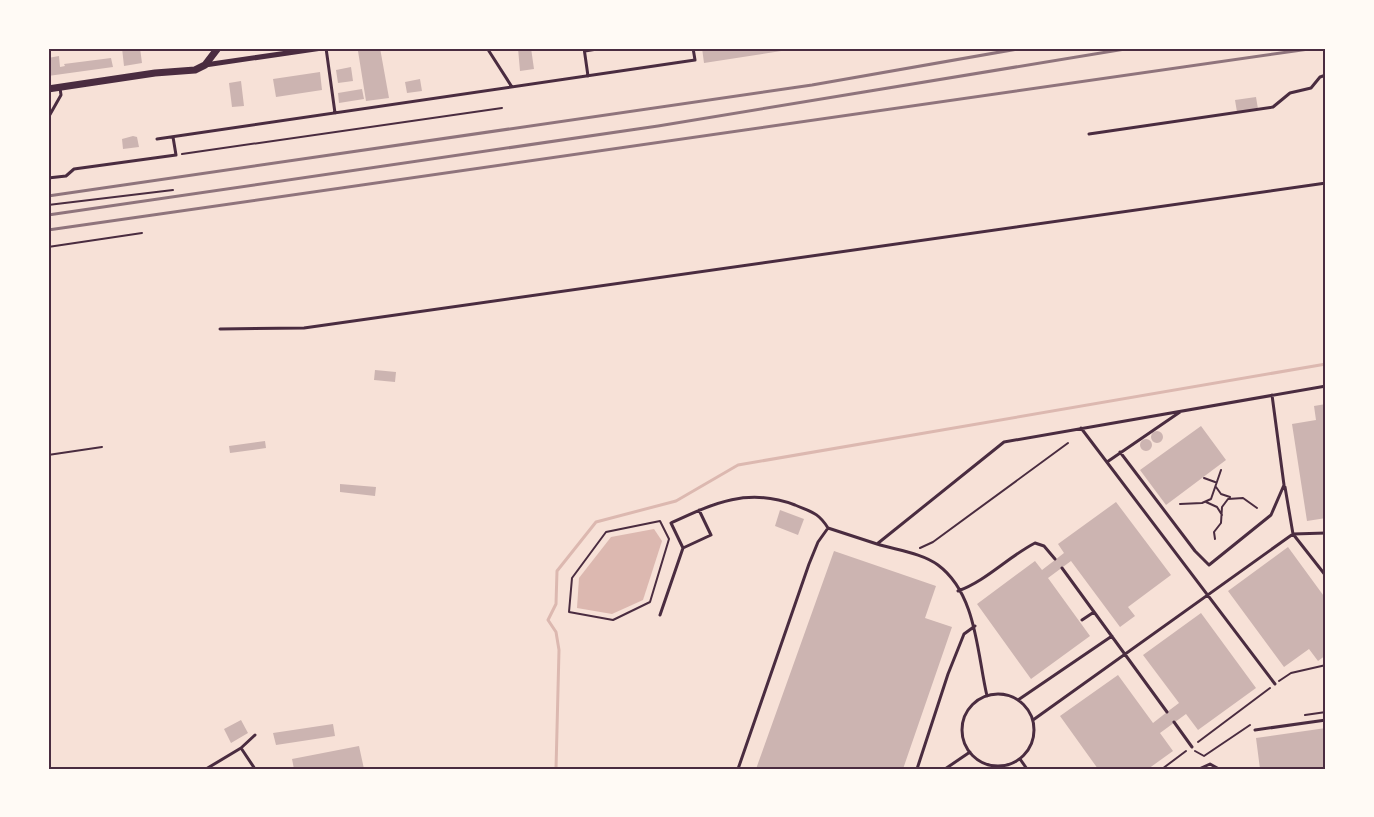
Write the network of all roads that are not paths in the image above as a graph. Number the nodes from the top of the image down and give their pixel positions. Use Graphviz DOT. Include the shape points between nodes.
graph roads {
  1 [pos="218,48"];
  2 [pos="324,48"];
  3 [pos="487,48"];
  4 [pos="603,48"];
  5 [pos="693,48"];
  6 [pos="584,49"];
  7 [pos="205,65"];
  8 [pos="1326,75"];
  9 [pos="588,76"];
  10 [pos="512,87"];
  11 [pos="60,88"];
  12 [pos="48,89"];
  13 [pos="335,113"];
  14 [pos="48,118"];
  15 [pos="1089,134"];
  16 [pos="173,137"];
  17 [pos="157,139"];
  18 [pos="48,178"];
  19 [pos="1326,183"];
  20 [pos="220,329"];
  21 [pos="1326,386"];
  22 [pos="1272,395"];
  23 [pos="1182,411"];
  24 [pos="1081,428"];
  25 [pos="1119,452"];
  26 [pos="1107,462"];
  27 [pos="1284,485"];
  28 [pos="699,510"];
  29 [pos="828,528"];
  30 [pos="1326,533"];
  31 [pos="1293,534"];
  32 [pos="877,544"];
  33 [pos="683,548"];
  34 [pos="1056,559"];
  35 [pos="1062,568"];
  36 [pos="1326,576"];
  37 [pos="958,591"];
  38 [pos="1207,594"];
  39 [pos="1094,612"];
  40 [pos="660,615"];
  41 [pos="1082,620"];
  42 [pos="975,626"];
  43 [pos="1112,636"];
  44 [pos="1125,654"];
  45 [pos="1275,684"];
  46 [pos="987,696"];
  47 [pos="1018,700"];
  48 [pos="1167,712"];
  49 [pos="1033,720"];
  50 [pos="1326,720"];
  51 [pos="1174,722"];
  52 [pos="1255,730"];
  53 [pos="255,735"];
  54 [pos="1192,747"];
  55 [pos="241,748"];
  56 [pos="970,752"];
  57 [pos="1020,759"];
  58 [pos="206,769"];
  59 [pos="255,769"];
  60 [pos="738,769"];
  61 [pos="916,769"];
  62 [pos="945,769"];
  63 [pos="1027,769"];
  64 [pos="1199,769"];
  65 [pos="1219,769"];
  1 -- 7 [label="street"];
  2 -- 7 [label="street"];
  2 -- 13 [label="lane"];
  3 -- 10 [label="lane"];
  4 -- 6 [label="lane"];
  5 -- 9 [label="lane" via="695,60"];
  6 -- 9 [label="lane"];
  7 -- 11 [label="street" via="195,70"];
  8 -- 15 [label="lane" via="1311,88 1290,93 1274,107"];
  9 -- 10 [label="lane"];
  10 -- 13 [label="lane"];
  11 -- 12 [label="street"];
  11 -- 14 [label="lane" via="61,95"];
  13 -- 16 [label="lane"];
  16 -- 17 [label="lane"];
  16 -- 18 [label="lane" via="176,155 74,169 66,176"];
  19 -- 20 [label="lane" via="304,328"];
  21 -- 22 [label="lane"];
  22 -- 23 [label="lane"];
  22 -- 27 [label="lane"];
  23 -- 24 [label="lane"];
  23 -- 25 [label="lane"];
  24 -- 26 [label="lane"];
  24 -- 32 [label="lane" via="996,447"];
  25 -- 26 [label="lane"];
  25 -- 27 [label="lane" via="1209,565 1270,515"];
  26 -- 38 [label="lane"];
  27 -- 31 [label="lane"];
  28 -- 29 [label="lane" via="737,498 774,497 820,516"];
  28 -- 33 [label="lane" via="711,534"];
  28 -- 33 [label="lane" via="671,524"];
  29 -- 32 [label="lane"];
  29 -- 60 [label="lane" via="809,564"];
  30 -- 31 [label="lane"];
  31 -- 36 [label="lane"];
  31 -- 38 [label="lane"];
  32 -- 37 [label="lane" via="937,564"];
  33 -- 40 [label="lane"];
  34 -- 37 [label="lane" via="1044,546 1035,543 972,586"];
  35 -- 39 [label="lane"];
  37 -- 42 [label="lane"];
  38 -- 44 [label="lane"];
  38 -- 45 [label="lane"];
  39 -- 41 [label="lane"];
  39 -- 43 [label="lane"];
  42 -- 46 [label="lane"];
  42 -- 61 [label="lane" via="964,634"];
  43 -- 44 [label="lane"];
  43 -- 47 [label="lane"];
  44 -- 48 [label="lane"];
  44 -- 49 [label="lane"];
  46 -- 47 [label="lane"];
  46 -- 56 [label="lane" via="974,704 964,720 964,740"];
  47 -- 49 [label="lane"];
  49 -- 57 [label="lane" via="1031,746"];
  50 -- 52 [label="lane"];
  51 -- 54 [label="lane"];
  53 -- 55 [label="lane"];
  55 -- 58 [label="lane"];
  55 -- 59 [label="lane"];
  56 -- 57 [label="lane" via="992,766"];
  56 -- 62 [label="lane"];
  57 -- 63 [label="lane"];
  64 -- 65 [label="lane" via="1210,764"];
}
